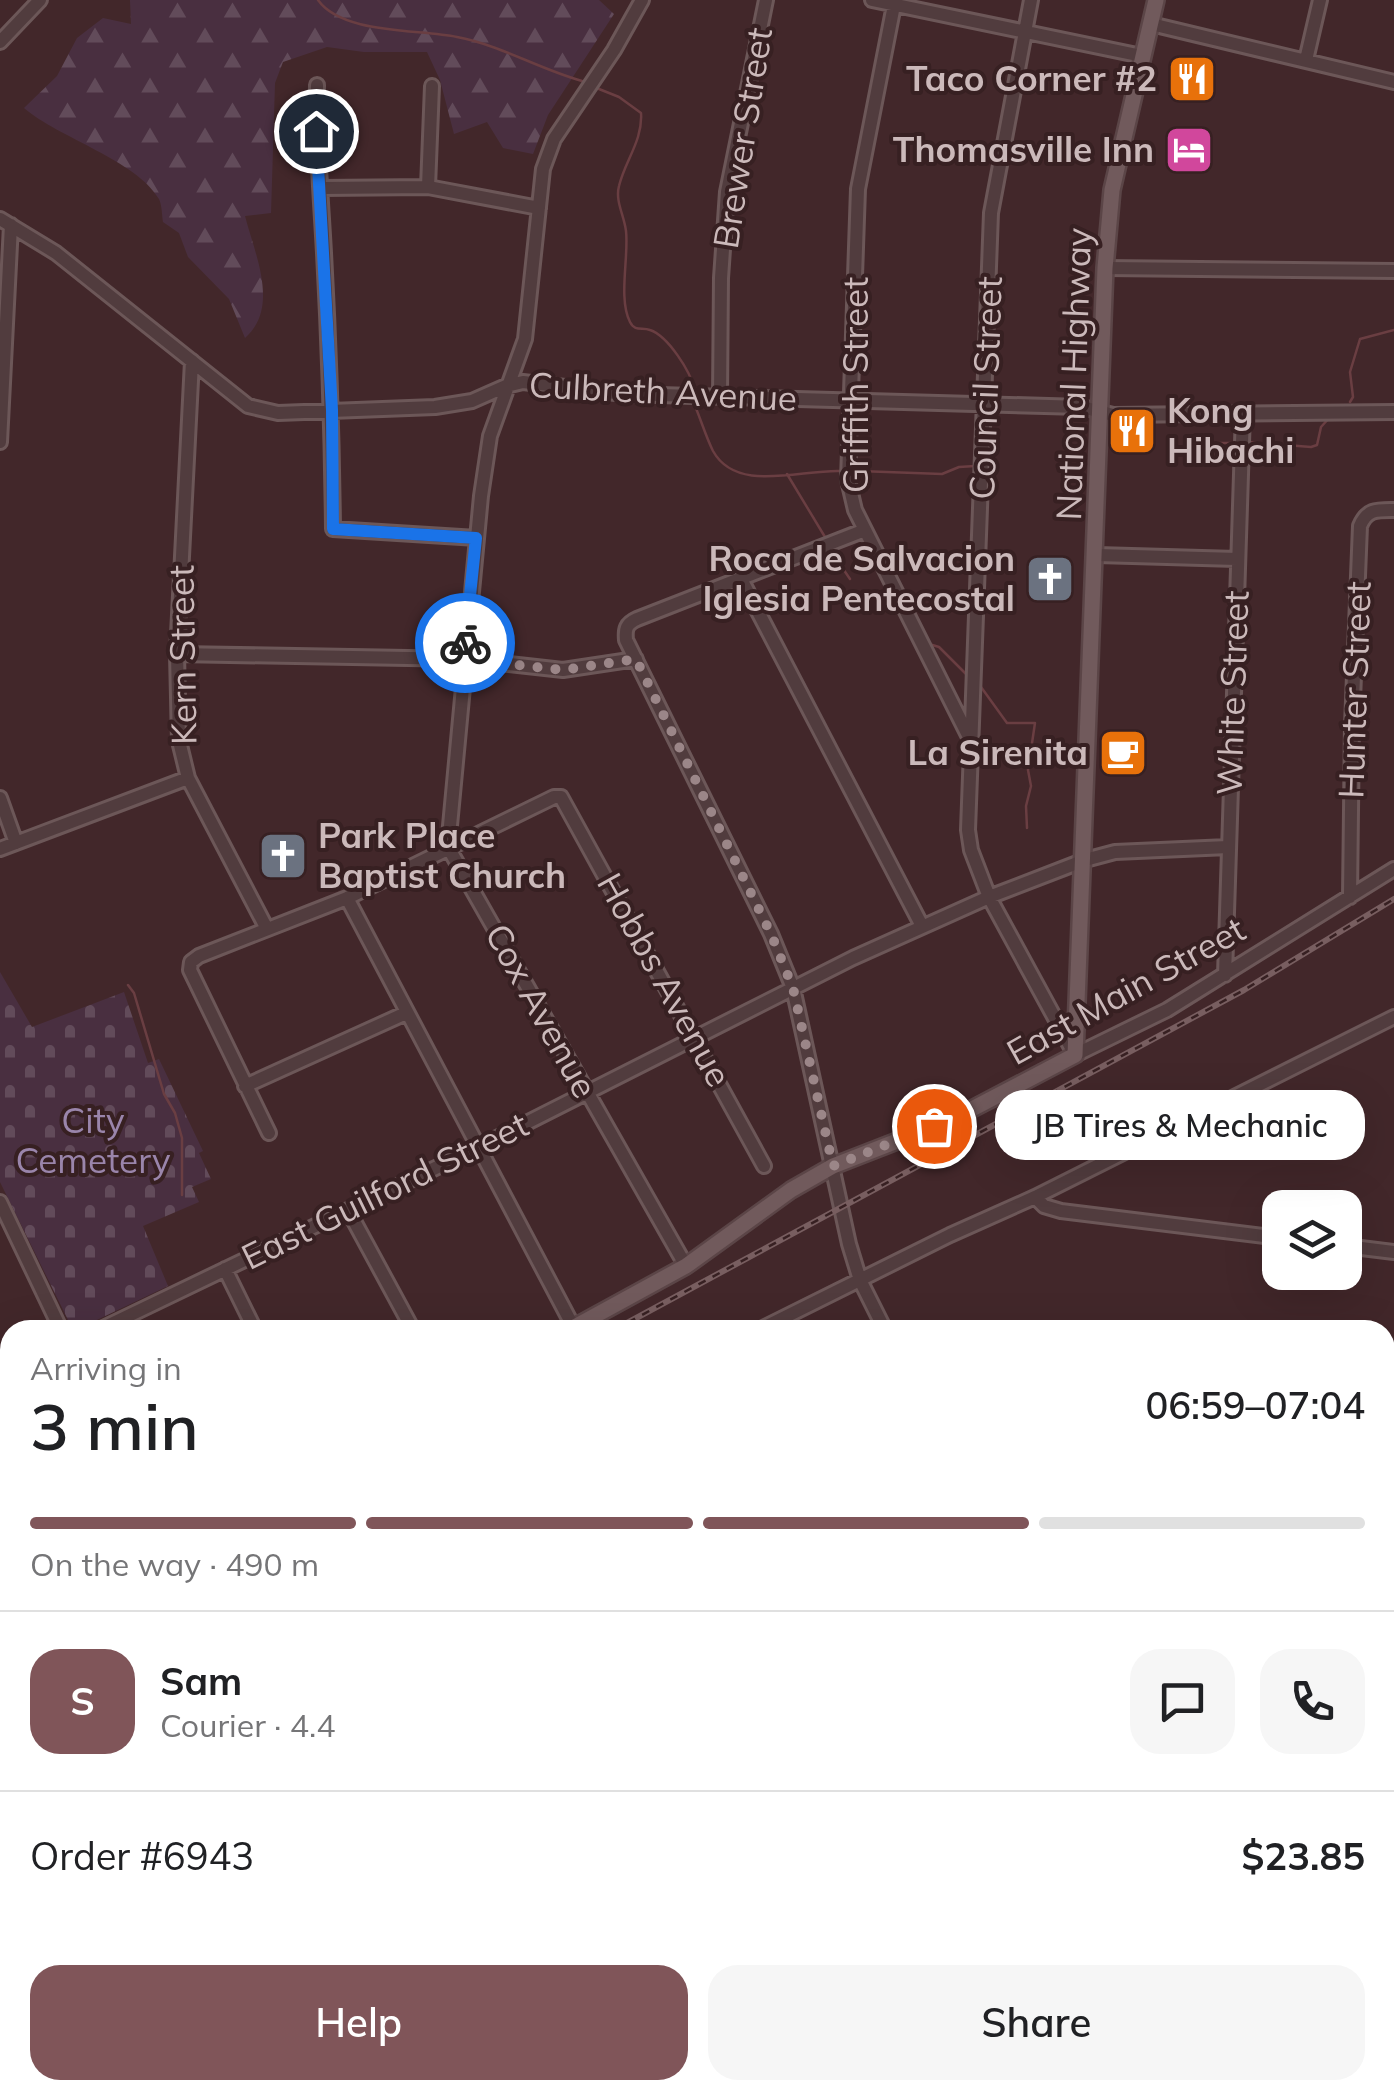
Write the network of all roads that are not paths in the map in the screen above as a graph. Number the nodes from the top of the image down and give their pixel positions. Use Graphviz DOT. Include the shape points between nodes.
graph roads {
  1 [pos="40,0"];
  2 [pos="642,0"];
  3 [pos="766,0"];
  4 [pos="872,0"];
  5 [pos="1031,0"];
  6 [pos="1156,0"];
  7 [pos="1320,0"];
  8 [pos="895,2"];
  9 [pos="1151,24"];
  10 [pos="1024,30"];
  11 [pos="0,42"];
  12 [pos="1142,56"];
  13 [pos="1306,60"];
  14 [pos="1394,82"];
  15 [pos="317,85"];
  16 [pos="432,86"];
  17 [pos="428,187"];
  18 [pos="321,188"];
  19 [pos="539,208"];
  20 [pos="6,222"];
  21 [pos="1105,268"];
  22 [pos="1394,271"];
  23 [pos="192,361"];
  24 [pos="506,386"];
  25 [pos="720,397"];
  26 [pos="853,401"];
  27 [pos="986,405"];
  28 [pos="332,410"];
  29 [pos="1100,412"];
  30 [pos="1243,412"];
  31 [pos="1394,412"];
  32 [pos="0,442"];
  33 [pos="1394,510"];
  34 [pos="865,530"];
  35 [pos="476,538"];
  36 [pos="1096,555"];
  37 [pos="1237,559"];
  38 [pos="741,578"];
  39 [pos="177,654"];
  40 [pos="464,659"];
  41 [pos="636,659"];
  42 [pos="974,746"];
  43 [pos="188,778"];
  44 [pos="0,798"];
  45 [pos="16,842"];
  46 [pos="448,847"];
  47 [pos="1228,847"];
  48 [pos="0,849"];
  49 [pos="1085,860"];
  50 [pos="1394,869"];
  51 [pos="989,897"];
  52 [pos="1350,897"];
  53 [pos="347,898"];
  54 [pos="922,926"];
  55 [pos="267,929"];
  56 [pos="1225,975"];
  57 [pos="793,988"];
  58 [pos="406,1013"];
  59 [pos="1394,1017"];
  60 [pos="695,1035"];
  61 [pos="1075,1055"];
  62 [pos="245,1086"];
  63 [pos="586,1092"];
  64 [pos="269,1134"];
  65 [pos="477,1148"];
  66 [pos="764,1166"];
  67 [pos="833,1166"];
  68 [pos="1035,1198"];
  69 [pos="0,1202"];
  70 [pos="348,1210"];
  71 [pos="1262,1236"];
  72 [pos="1362,1248"];
  73 [pos="1394,1252"];
  74 [pos="686,1266"];
  75 [pos="226,1269"];
  76 [pos="860,1280"];
  77 [pos="56,1320"];
  78 [pos="120,1320"];
  79 [pos="250,1320"];
  80 [pos="408,1320"];
  81 [pos="567,1320"];
  82 [pos="588,1320"];
  83 [pos="779,1320"];
  84 [pos="880,1320"];
  1 -- 11 [label="street"];
  2 -- 19 [label="street" via="554,139"];
  3 -- 25 [label="street, Brewer Street" via="727,192"];
  4 -- 8 [label="street"];
  5 -- 10 [label="street, Council Street"];
  6 -- 9 [label="main road, National Highway"];
  7 -- 13 [label="street"];
  8 -- 10 [label="street"];
  8 -- 26 [label="street, Griffith Street" via="858,190"];
  9 -- 12 [label="main road, National Highway"];
  9 -- 13 [label="street"];
  10 -- 12 [label="street"];
  10 -- 27 [label="street, Council Street" via="991,213"];
  12 -- 21 [label="main road, National Highway" via="1112,190"];
  13 -- 14 [label="street"];
  15 -- 18 [label="street"];
  16 -- 17 [label="street"];
  17 -- 18 [label="street"];
  17 -- 19 [label="street"];
  18 -- 28 [label="street"];
  19 -- 24 [label="street" via="525,339"];
  20 -- 23 [label="street, Culbreth Avenue" via="56,252"];
  20 -- 32 [label="street"];
  21 -- 22 [label="street"];
  21 -- 29 [label="main road, National Highway"];
  23 -- 28 [label="street, Culbreth Avenue" via="260,411"];
  23 -- 39 [label="street, Kern Street"];
  24 -- 25 [label="street, Culbreth Avenue"];
  24 -- 28 [label="street, Culbreth Avenue" via="453,405"];
  24 -- 35 [label="street" via="490,436"];
  25 -- 26 [label="street, Culbreth Avenue"];
  26 -- 27 [label="street, Culbreth Avenue"];
  26 -- 34 [label="street, Griffith Street" via="848,480"];
  27 -- 29 [label="street, Culbreth Avenue"];
  27 -- 42 [label="street, Council Street"];
  28 -- 35 [label="street" via="333,529"];
  29 -- 30 [label="street, Culbreth Avenue"];
  29 -- 36 [label="main road, National Highway"];
  30 -- 31 [label="street, Culbreth Avenue"];
  30 -- 37 [label="street, White Street"];
  33 -- 52 [label="street, Hunter Street" via="1373,510 1360,526"];
  34 -- 38 [label="street"];
  34 -- 42 [label="street, Griffith Street"];
  35 -- 40 [label="street"];
  36 -- 37 [label="street"];
  36 -- 49 [label="main road, National Highway"];
  37 -- 47 [label="street, White Street"];
  38 -- 41 [label="street" via="629,623 625,630"];
  38 -- 54 [label="street"];
  39 -- 40 [label="street"];
  39 -- 43 [label="street, Kern Street"];
  40 -- 41 [label="street" via="563,670"];
  40 -- 46 [label="street"];
  41 -- 57 [label="street"];
  42 -- 51 [label="street, Council Street" via="968,830"];
  43 -- 45 [label="street"];
  43 -- 55 [label="street, Kern Street"];
  44 -- 45 [label="street"];
  45 -- 48 [label="street"];
  46 -- 53 [label="street"];
  46 -- 60 [label="street, Hobbs Avenue" via="560,797"];
  46 -- 63 [label="street, Cox Avenue"];
  47 -- 49 [label="street, East Guilford Street" via="1144,849"];
  47 -- 56 [label="street, White Street"];
  49 -- 51 [label="street, East Guilford Street"];
  49 -- 61 [label="main road, National Highway"];
  50 -- 52 [label="street, East Main Street"];
  51 -- 54 [label="street, East Guilford Street"];
  51 -- 61 [label="street, Council Street"];
  52 -- 56 [label="street, East Main Street"];
  53 -- 55 [label="street"];
  53 -- 58 [label="street"];
  54 -- 57 [label="street, East Guilford Street"];
  55 -- 62 [label="street" via="191,962"];
  56 -- 61 [label="street, East Main Street"];
  57 -- 60 [label="street, East Guilford Street"];
  57 -- 67 [label="street"];
  58 -- 62 [label="street"];
  58 -- 65 [label="street"];
  59 -- 68 [label="street"];
  60 -- 63 [label="street, East Guilford Street"];
  60 -- 66 [label="street, Hobbs Avenue"];
  61 -- 67 [label="main road, East Main Street" via="951,1120"];
  62 -- 64 [label="street"];
  63 -- 65 [label="street, East Guilford Street"];
  63 -- 74 [label="street, Cox Avenue"];
  65 -- 70 [label="street, East Guilford Street"];
  65 -- 81 [label="street"];
  67 -- 74 [label="main road, East Main Street"];
  67 -- 76 [label="street"];
  68 -- 71 [label="street" via="1051,1210"];
  68 -- 76 [label="street"];
  69 -- 77 [label="street"];
  70 -- 75 [label="street, East Guilford Street"];
  70 -- 80 [label="street"];
  72 -- 73 [label="street"];
  74 -- 82 [label="main road, East Main Street"];
  75 -- 78 [label="street, East Guilford Street"];
  75 -- 79 [label="street"];
  76 -- 83 [label="street"];
  76 -- 84 [label="street"];
}
